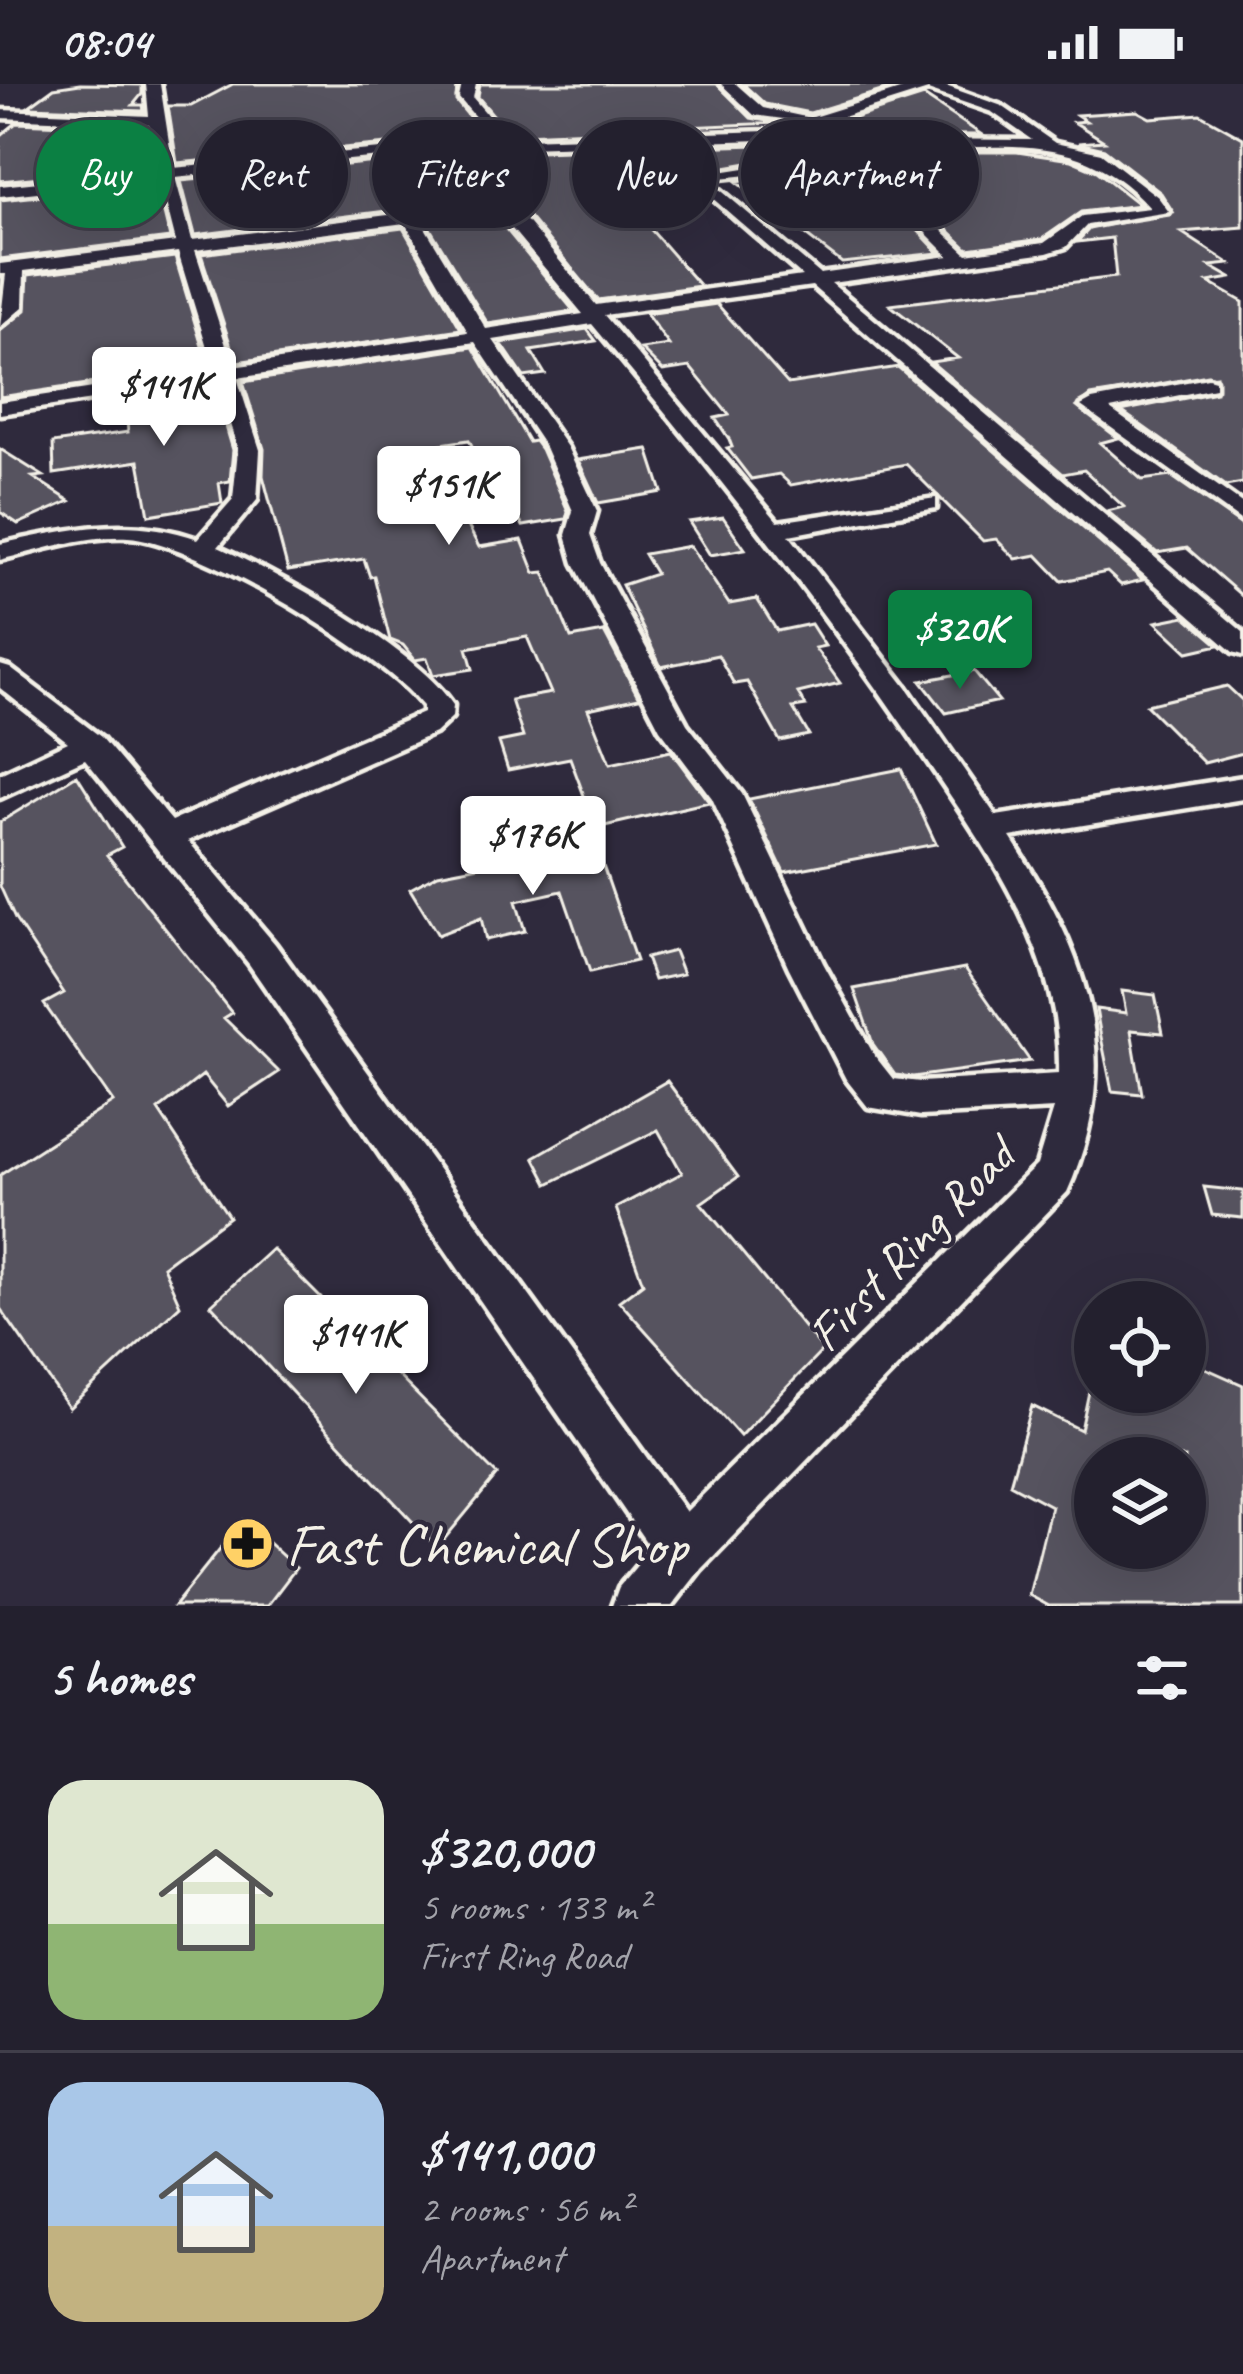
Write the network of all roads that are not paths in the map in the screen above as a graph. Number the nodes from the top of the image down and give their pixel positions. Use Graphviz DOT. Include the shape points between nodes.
graph roads {
  1 [pos="153,84"];
  2 [pos="469,84"];
  3 [pos="728,84"];
  4 [pos="930,85"];
  5 [pos="0,114"];
  6 [pos="816,119"];
  7 [pos="156,120"];
  8 [pos="483,120"];
  9 [pos="1051,146"];
  10 [pos="979,147"];
  11 [pos="372,153"];
  12 [pos="172,173"];
  13 [pos="741,173"];
  14 [pos="725,175"];
  15 [pos="36,187"];
  16 [pos="0,191"];
  17 [pos="172,191"];
  18 [pos="717,194"];
  19 [pos="372,222"];
  20 [pos="417,228"];
  21 [pos="520,228"];
  22 [pos="930,228"];
  23 [pos="184,245"];
  24 [pos="964,262"];
  25 [pos="8,268"];
  26 [pos="821,282"];
  27 [pos="594,314"];
  28 [pos="0,321"];
  29 [pos="482,337"];
  30 [pos="225,377"];
  31 [pos="1208,384"];
  32 [pos="0,408"];
  33 [pos="928,503"];
  34 [pos="1243,515"];
  35 [pos="774,530"];
  36 [pos="203,549"];
  37 [pos="0,552"];
  38 [pos="1243,646"];
  39 [pos="0,674"];
  40 [pos="90,744"];
  41 [pos="0,787"];
  42 [pos="1243,788"];
  43 [pos="988,829"];
  44 [pos="166,837"];
  45 [pos="1078,1090"];
  46 [pos="683,1551"];
  47 [pos="638,1606"];
  1 -- 7 [label="street"];
  2 -- 8 [label="street, First Ring Road" via="465,98"];
  3 -- 6 [label="street" via="759,112"];
  4 -- 6 [label="street"];
  4 -- 9 [label="street" via="997,109"];
  5 -- 7 [label="street"];
  9 -- 10 [label="street"];
  9 -- 24 [label="street" via="1096,156 1161,212 1082,221 1047,248"];
  11 -- 12 [label="street"];
  13 -- 14 [label="street"];
  15 -- 16 [label="street"];
  17 -- 23 [label="street"];
  18 -- 26 [label="street"];
  19 -- 23 [label="street"];
  20 -- 29 [label="street"];
  21 -- 27 [label="street, First Ring Road"];
  22 -- 24 [label="street"];
  23 -- 25 [label="street"];
  23 -- 30 [label="street"];
  24 -- 26 [label="street"];
  25 -- 28 [label="street" via="14,307"];
  26 -- 27 [label="street"];
  26 -- 38 [label="street"];
  27 -- 29 [label="street"];
  27 -- 35 [label="street, First Ring Road"];
  29 -- 30 [label="street"];
  29 -- 45 [label="street" via="556,447 585,511 578,535 586,563 675,729 726,794 806,968 882,1095"];
  30 -- 32 [label="street"];
  30 -- 36 [label="street" via="250,476 245,500"];
  31 -- 34 [label="street" via="1092,406"];
  33 -- 35 [label="street"];
  35 -- 43 [label="street, First Ring Road"];
  36 -- 37 [label="street" via="130,530"];
  36 -- 44 [label="street" via="421,683 438,705 437,717"];
  39 -- 40 [label="street"];
  40 -- 41 [label="street"];
  40 -- 44 [label="street"];
  42 -- 43 [label="street"];
  43 -- 45 [label="street, First Ring Road" via="1073,1007"];
  44 -- 46 [label="street" via="369,1101"];
  45 -- 46 [label="street, First Ring Road" via="1052,1178"];
  46 -- 47 [label="street, First Ring Road"];
}
